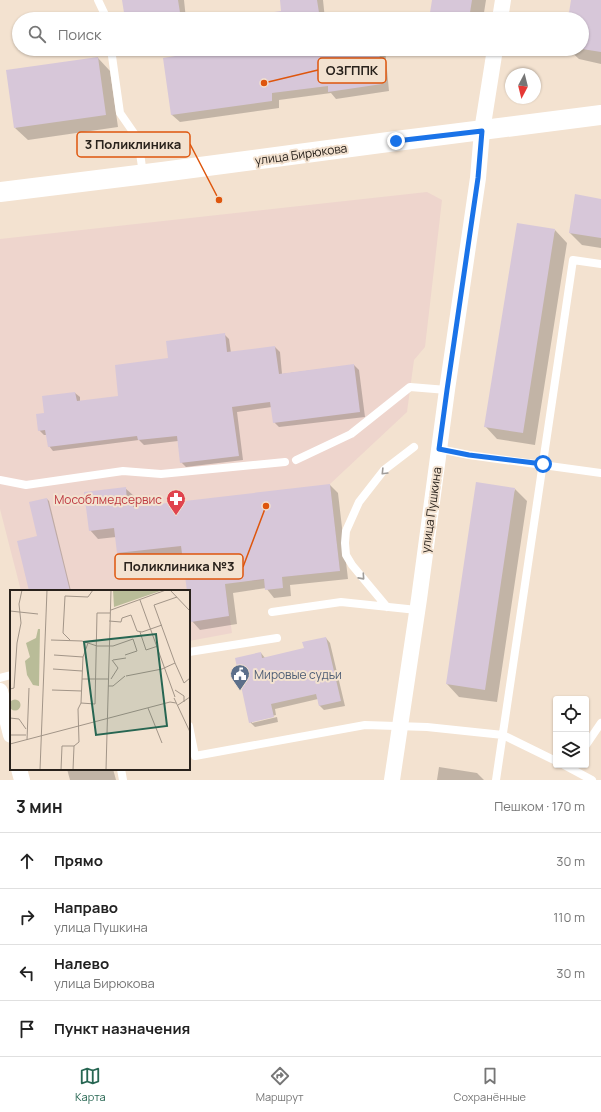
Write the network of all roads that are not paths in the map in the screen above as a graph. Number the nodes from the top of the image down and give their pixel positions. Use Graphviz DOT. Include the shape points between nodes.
graph roads {
  1 [pos="98,0"];
  2 [pos="503,0"];
  3 [pos="103,12"];
  4 [pos="501,12"];
  5 [pos="112,56"];
  6 [pos="494,56"];
  7 [pos="601,115"];
  8 [pos="482,131"];
  9 [pos="143,174"];
  10 [pos="0,192"];
  11 [pos="601,264"];
  12 [pos="447,390"];
  13 [pos="414,447"];
  14 [pos="439,449"];
  15 [pos="296,460"];
  16 [pos="285,462"];
  17 [pos="543,464"];
  18 [pos="601,473"];
  19 [pos="0,480"];
  20 [pos="387,607"];
  21 [pos="417,610"];
  22 [pos="272,612"];
  23 [pos="277,638"];
  24 [pos="190,652"];
  25 [pos="10,675"];
  26 [pos="0,678"];
  27 [pos="0,691"];
  28 [pos="601,723"];
  29 [pos="400,725"];
  30 [pos="190,730"];
  31 [pos="10,731"];
  32 [pos="502,735"];
  33 [pos="589,741"];
  34 [pos="553,760"];
  35 [pos="572,768"];
  36 [pos="19,770"];
  37 [pos="121,770"];
  38 [pos="22,780"];
  39 [pos="123,780"];
  40 [pos="392,780"];
  41 [pos="496,780"];
  42 [pos="592,780"];
  1 -- 3 [label="lane"];
  2 -- 4 [label="street"];
  5 -- 9 [label="lane" via="120,113 138,139"];
  6 -- 8 [label="street, улица Пушкина"];
  7 -- 8 [label="street, улица Бирюкова"];
  8 -- 9 [label="street, улица Бирюкова"];
  8 -- 12 [label="street, улица Пушкина" via="478,178"];
  9 -- 10 [label="street, улица Бирюкова"];
  11 -- 17 [label="lane" via="573,260"];
  12 -- 14 [label="street, улица Пушкина"];
  12 -- 15 [label="lane" via="410,387 351,434"];
  13 -- 20 [label="lane, one-way" via="384,470 359,502 346,531 346,555"];
  14 -- 17 [label="lane"];
  14 -- 21 [label="street, улица Пушкина"];
  16 -- 19 [label="lane" via="161,474 123,471 26,485"];
  17 -- 18 [label="lane"];
  17 -- 32 [label="lane"];
  20 -- 21 [label="lane"];
  20 -- 22 [label="lane" via="341,602"];
  21 -- 29 [label="street, улица Пушкина"];
  23 -- 24 [label="lane"];
  25 -- 26 [label="lane"];
  27 -- 31 [label="street"];
  28 -- 33 [label="lane"];
  29 -- 30 [label="lane" via="365,725 196,756"];
  29 -- 32 [label="lane"];
  29 -- 40 [label="street, улица Пушкина"];
  32 -- 34 [label="lane"];
  32 -- 41 [label="lane"];
  35 -- 42 [label="lane"];
  36 -- 38 [label="street"];
  37 -- 39 [label="lane"];
}
